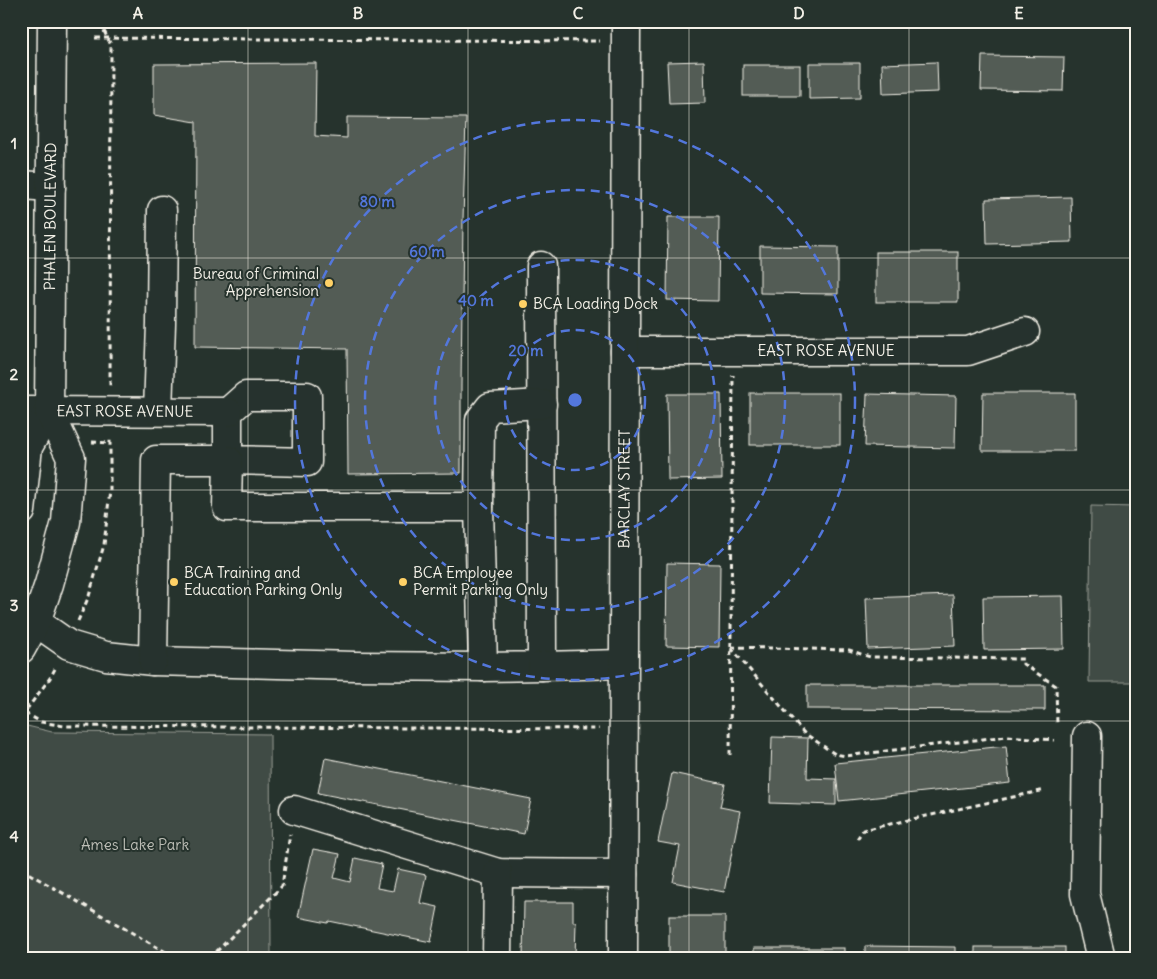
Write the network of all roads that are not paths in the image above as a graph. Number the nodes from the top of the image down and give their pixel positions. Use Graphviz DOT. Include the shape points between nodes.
graph roads {
  1 [pos="52,21"];
  2 [pos="626,21"];
  3 [pos="21,185"];
  4 [pos="51,187"];
  5 [pos="162,210"];
  6 [pos="541,266"];
  7 [pos="1026,332"];
  8 [pos="625,351"];
  9 [pos="542,404"];
  10 [pos="21,411"];
  11 [pos="49,411"];
  12 [pos="158,411"];
  13 [pos="228,412"];
  14 [pos="228,460"];
  15 [pos="479,507"];
  16 [pos="21,511"];
  17 [pos="36,622"];
  18 [pos="21,649"];
  19 [pos="153,660"];
  20 [pos="623,664"];
  21 [pos="542,666"];
  22 [pos="483,667"];
  23 [pos="1087,736"];
  24 [pos="294,810"];
  25 [pos="498,873"];
  26 [pos="623,874"];
  27 [pos="498,958"];
  28 [pos="623,958"];
  29 [pos="1101,958"];
  1 -- 4 [label="street, PHALEN BOULEVARD"];
  2 -- 8 [label="street, BARCLAY STREET"];
  3 -- 4 [label="street"];
  4 -- 11 [label="street, PHALEN BOULEVARD"];
  5 -- 12 [label="street"];
  6 -- 9 [label="street"];
  7 -- 8 [label="street, EAST ROSE AVENUE" via="968,351"];
  8 -- 20 [label="street, BARCLAY STREET"];
  9 -- 15 [label="street" via="490,408 480,420"];
  9 -- 21 [label="street"];
  10 -- 11 [label="street, EAST ROSE AVENUE"];
  11 -- 12 [label="street, EAST ROSE AVENUE"];
  11 -- 16 [label="street, PHALEN BOULEVARD" via="28,447"];
  11 -- 17 [label="street, PHALEN BOULEVARD" via="72,458 66,522"];
  12 -- 13 [label="street, EAST ROSE AVENUE"];
  13 -- 14 [label="street"];
  13 -- 14 [label="street" via="246,396 307,396 307,462"];
  14 -- 15 [label="street" via="227,507"];
  14 -- 19 [label="street" via="156,460"];
  15 -- 22 [label="street"];
  17 -- 18 [label="street, PHALEN BOULEVARD"];
  17 -- 19 [label="street" via="69,645 106,656"];
  19 -- 22 [label="street"];
  20 -- 21 [label="street"];
  20 -- 26 [label="street, BARCLAY STREET"];
  21 -- 22 [label="street"];
  23 -- 29 [label="street" via="1085,894"];
  24 -- 25 [label="street"];
  25 -- 26 [label="street"];
  25 -- 27 [label="street"];
  26 -- 28 [label="street, BARCLAY STREET"];
}
